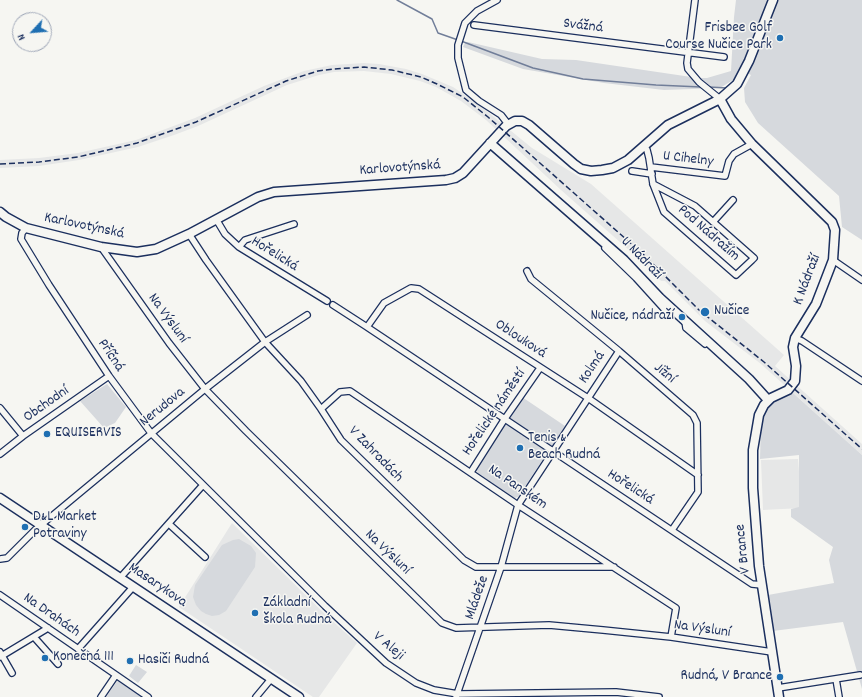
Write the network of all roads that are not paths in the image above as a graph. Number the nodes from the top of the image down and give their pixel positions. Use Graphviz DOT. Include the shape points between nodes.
graph roads {
  1 [pos="497,0"];
  2 [pos="695,0"];
  3 [pos="773,0"];
  4 [pos="474,25"];
  5 [pos="688,53"];
  6 [pos="724,57"];
  7 [pos="720,99"];
  8 [pos="508,124"];
  9 [pos="490,143"];
  10 [pos="752,144"];
  11 [pos="644,146"];
  12 [pos="651,167"];
  13 [pos="632,171"];
  14 [pos="652,174"];
  15 [pos="653,184"];
  16 [pos="733,200"];
  17 [pos="0,212"];
  18 [pos="216,219"];
  19 [pos="713,222"];
  20 [pos="294,224"];
  21 [pos="26,228"];
  22 [pos="189,234"];
  23 [pos="102,247"];
  24 [pos="239,247"];
  25 [pos="833,260"];
  26 [pos="527,271"];
  27 [pos="862,280"];
  28 [pos="327,301"];
  29 [pos="333,305"];
  30 [pos="307,315"];
  31 [pos="367,328"];
  32 [pos="795,338"];
  33 [pos="265,342"];
  34 [pos="619,351"];
  35 [pos="540,368"];
  36 [pos="109,376"];
  37 [pos="862,381"];
  38 [pos="206,389"];
  39 [pos="588,398"];
  40 [pos="768,400"];
  41 [pos="0,408"];
  42 [pos="321,409"];
  43 [pos="504,420"];
  44 [pos="151,433"];
  45 [pos="22,436"];
  46 [pos="553,452"];
  47 [pos="0,454"];
  48 [pos="470,472"];
  49 [pos="698,475"];
  50 [pos="203,485"];
  51 [pos="0,498"];
  52 [pos="518,505"];
  53 [pos="169,524"];
  54 [pos="41,526"];
  55 [pos="672,530"];
  56 [pos="205,557"];
  57 [pos="0,559"];
  58 [pos="501,567"];
  59 [pos="614,567"];
  60 [pos="120,578"];
  61 [pos="762,586"];
  62 [pos="133,587"];
  63 [pos="0,595"];
  64 [pos="48,628"];
  65 [pos="480,628"];
  66 [pos="34,636"];
  67 [pos="671,637"];
  68 [pos="78,649"];
  69 [pos="772,652"];
  70 [pos="1,655"];
  71 [pos="58,664"];
  72 [pos="12,673"];
  73 [pos="116,675"];
  74 [pos="860,675"];
  75 [pos="271,679"];
  76 [pos="836,679"];
  77 [pos="778,688"];
  78 [pos="615,694"];
  79 [pos="457,696"];
  80 [pos="102,697"];
  81 [pos="148,697"];
  82 [pos="256,697"];
  83 [pos="299,697"];
  84 [pos="659,697"];
  85 [pos="779,697"];
  86 [pos="838,697"];
  1 -- 8 [label="street" via="477,11 465,23 458,45 458,58 466,90 501,115"];
  2 -- 5 [label="street"];
  3 -- 7 [label="street" via="737,84"];
  4 -- 5 [label="street, Svážná"];
  5 -- 6 [label="street, Svážná"];
  5 -- 7 [label="street" via="687,63 691,74"];
  7 -- 10 [label="street, K Nádraží" via="731,119"];
  7 -- 11 [label="street" via="668,125"];
  8 -- 9 [label="street, Karlovotýnská"];
  8 -- 11 [label="street" via="515,121 526,123 574,164 591,171 618,165"];
  9 -- 18 [label="street, Karlovotýnská" via="456,178 274,192 258,197"];
  9 -- 40 [label="street, U Nádraží" via="624,260 672,310 749,379"];
  10 -- 12 [label="street, U Cihelny" via="734,154 725,176"];
  10 -- 25 [label="street, K Nádraží" via="832,222 835,230"];
  11 -- 12 [label="street, Pod Nádražím"];
  12 -- 14 [label="street, Pod Nádražím"];
  13 -- 14 [label="street"];
  14 -- 15 [label="street, Pod Nádražím"];
  15 -- 19 [label="street, Pod Nádražím" via="695,206"];
  15 -- 19 [label="street, Pod Nádražím" via="664,212 736,275 754,258"];
  16 -- 19 [label="street, Pod Nádražím"];
  17 -- 21 [label="street, Karlovotýnská"];
  18 -- 22 [label="street, Karlovotýnská"];
  18 -- 24 [label="street, Hořelická" via="225,234"];
  20 -- 24 [label="street" via="245,240"];
  21 -- 23 [label="street, Karlovotýnská"];
  21 -- 36 [label="street, Příčná" via="21,239"];
  22 -- 23 [label="street, Karlovotýnská" via="156,249 137,252"];
  22 -- 33 [label="street, V Zahradách"];
  23 -- 38 [label="street, Na Výsluní" via="169,343"];
  24 -- 28 [label="street, Hořelická"];
  25 -- 27 [label="street"];
  25 -- 32 [label="street, K Nádraží" via="816,304"];
  26 -- 34 [label="street, Jižní" via="530,279"];
  29 -- 31 [label="street"];
  30 -- 33 [label="street, Nerudova"];
  31 -- 35 [label="street, Oblouková" via="384,303 411,288 419,289"];
  31 -- 43 [label="street, Hořelická"];
  32 -- 37 [label="street"];
  32 -- 40 [label="street" via="795,381 788,390"];
  33 -- 38 [label="street, Nerudova"];
  33 -- 42 [label="street, V Zahradách" via="301,381"];
  34 -- 39 [label="street, Kolmá"];
  34 -- 49 [label="street, Jižní" via="693,415 697,423"];
  35 -- 39 [label="street, Oblouková"];
  35 -- 43 [label="street, Hořelické náměstí"];
  36 -- 44 [label="street, Příčná"];
  36 -- 45 [label="street, Obchodní"];
  38 -- 44 [label="street, Nerudova"];
  38 -- 65 [label="street, Na Výsluní" via="442,623 456,628"];
  39 -- 46 [label="street"];
  39 -- 49 [label="street, Oblouková"];
  40 -- 61 [label="street, V Brance" via="759,415 753,450 755,516"];
  41 -- 45 [label="street"];
  42 -- 48 [label="street, Na Panském" via="340,392 350,391"];
  42 -- 58 [label="street, V Zahradách" via="341,440 464,560 476,567"];
  43 -- 46 [label="street, Hořelická"];
  43 -- 48 [label="street, Hořelické náměstí"];
  44 -- 50 [label="street, Příčná"];
  44 -- 54 [label="street, Nerudova"];
  45 -- 47 [label="street, Obchodní"];
  46 -- 52 [label="street"];
  46 -- 55 [label="street, Hořelická"];
  48 -- 52 [label="street, Na Panském"];
  49 -- 55 [label="street, Jižní" via="698,492"];
  50 -- 53 [label="street"];
  50 -- 79 [label="street, V Aleji" via="386,663 416,683"];
  51 -- 54 [label="street, Masarykova"];
  52 -- 58 [label="street, Mládeže"];
  52 -- 59 [label="street, Na Panském"];
  53 -- 56 [label="street"];
  53 -- 60 [label="street"];
  54 -- 57 [label="street, Nerudova" via="7,558"];
  54 -- 60 [label="street, Masarykova"];
  55 -- 61 [label="street, Hořelická" via="752,584"];
  58 -- 59 [label="street, V Zahradách"];
  58 -- 65 [label="street, Mládeže"];
  59 -- 67 [label="street, Na Panském" via="676,608"];
  60 -- 62 [label="street, Masarykova"];
  61 -- 69 [label="street, V Brance"];
  62 -- 68 [label="street"];
  62 -- 75 [label="street, Masarykova"];
  63 -- 64 [label="street, Na Drahách"];
  64 -- 66 [label="street"];
  64 -- 68 [label="street, Na Drahách"];
  65 -- 67 [label="street, Na Výsluní" via="549,625"];
  65 -- 79 [label="street, Mládeže"];
  66 -- 70 [label="street"];
  66 -- 71 [label="street"];
  67 -- 69 [label="street, Na Výsluní"];
  68 -- 73 [label="street, Na Drahách"];
  69 -- 77 [label="street, V Brance"];
  70 -- 72 [label="street"];
  73 -- 80 [label="street"];
  73 -- 81 [label="street, Na Drahách"];
  74 -- 76 [label="street"];
  75 -- 82 [label="street"];
  75 -- 83 [label="street, Masarykova"];
  76 -- 77 [label="street"];
  76 -- 86 [label="street"];
  77 -- 85 [label="street, V Brance"];
  78 -- 79 [label="street, V Aleji"];
  78 -- 84 [label="street, V Aleji"];
}
